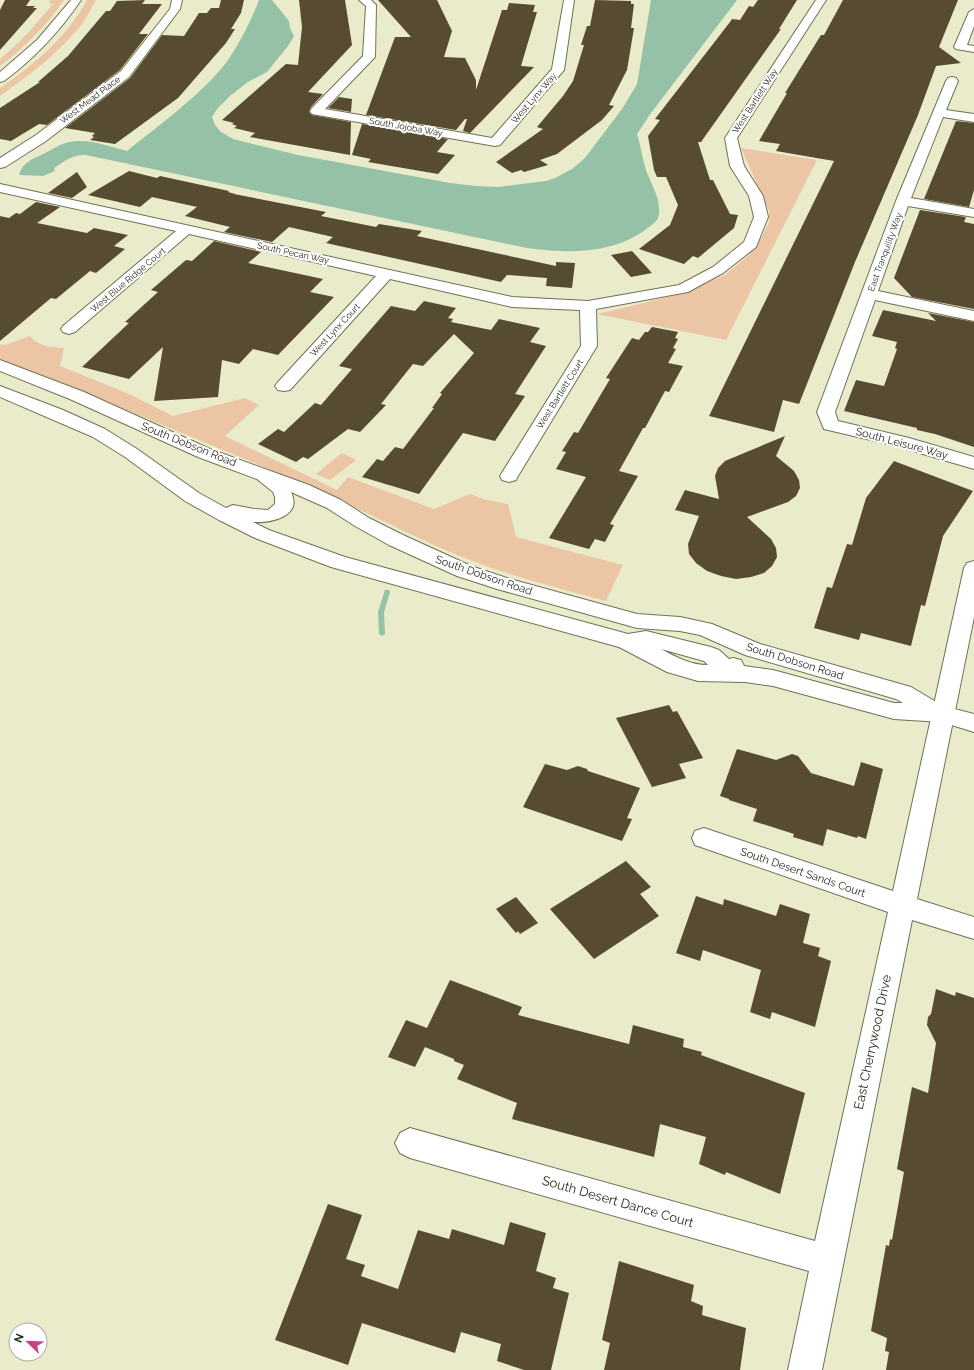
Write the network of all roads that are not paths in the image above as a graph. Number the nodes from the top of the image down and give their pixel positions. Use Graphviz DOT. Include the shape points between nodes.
graph roads {
  1 [pos="76,0"];
  2 [pos="177,0"];
  3 [pos="364,0"];
  4 [pos="569,0"];
  5 [pos="821,0"];
  6 [pos="974,12"];
  7 [pos="974,49"];
  8 [pos="0,78"];
  9 [pos="952,81"];
  10 [pos="940,112"];
  11 [pos="974,118"];
  12 [pos="495,142"];
  13 [pos="0,164"];
  14 [pos="0,188"];
  15 [pos="903,201"];
  16 [pos="974,213"];
  17 [pos="186,230"];
  18 [pos="387,274"];
  19 [pos="869,294"];
  20 [pos="588,306"];
  21 [pos="974,316"];
  22 [pos="69,329"];
  23 [pos="0,365"];
  24 [pos="284,386"];
  25 [pos="0,391"];
  26 [pos="830,425"];
  27 [pos="974,463"];
  28 [pos="262,474"];
  29 [pos="509,476"];
  30 [pos="192,497"];
  31 [pos="973,581"];
  32 [pos="636,621"];
  33 [pos="626,642"];
  34 [pos="742,645"];
  35 [pos="730,674"];
  36 [pos="855,690"];
  37 [pos="942,714"];
  38 [pos="974,723"];
  39 [pos="704,838"];
  40 [pos="901,905"];
  41 [pos="974,928"];
  42 [pos="410,1143"];
  43 [pos="826,1260"];
  44 [pos="805,1370"];
  1 -- 8 [label="street" via="40,44"];
  2 -- 13 [label="street, West Mead Place" via="175,10 125,74 41,138"];
  3 -- 12 [label="street, South Jojoba Way" via="371,5 370,57 316,111"];
  4 -- 12 [label="street, West Lynx Way" via="558,70"];
  5 -- 20 [label="street, West Bartlett Way" via="731,138 738,166 756,196 762,217 751,244 718,270 683,289"];
  6 -- 7 [label="street" via="960,47"];
  9 -- 10 [label="street, East Tranquility Way"];
  10 -- 11 [label="street"];
  10 -- 15 [label="street, East Tranquility Way"];
  14 -- 17 [label="street, South Pecan Way"];
  15 -- 16 [label="street"];
  15 -- 19 [label="street, East Tranquility Way"];
  17 -- 18 [label="street, South Pecan Way"];
  17 -- 22 [label="street, West Blue Ridge Court"];
  18 -- 20 [label="street, South Pecan Way" via="512,302"];
  18 -- 24 [label="street, West Lynx Court"];
  19 -- 21 [label="street"];
  19 -- 26 [label="street, East Tranquility Way" via="826,412"];
  20 -- 29 [label="street, West Bartlett Court" via="589,346"];
  23 -- 28 [label="street, South Dobson Road" via="78,396 191,447"];
  25 -- 30 [label="street, South Dobson Road" via="99,433"];
  26 -- 27 [label="street, South Leisure Way" via="931,449"];
  28 -- 30 [label="street" via="280,489 285,498 284,506 271,516 240,513"];
  28 -- 32 [label="street, South Dobson Road" via="328,501 396,540 464,570"];
  30 -- 33 [label="street, South Dobson Road" via="262,534 331,560"];
  31 -- 37 [label="street, East Cherrywood Drive"];
  32 -- 33 [label="street"];
  32 -- 34 [label="street, South Dobson Road" via="680,624 705,629"];
  33 -- 35 [label="street, South Dobson Road" via="675,666 698,673"];
  34 -- 35 [label="street"];
  34 -- 36 [label="street, South Dobson Road"];
  35 -- 36 [label="street, South Dobson Road"];
  36 -- 37 [label="street, South Dobson Road" via="903,693"];
  37 -- 38 [label="street, South Dobson Road"];
  37 -- 40 [label="street, East Cherrywood Drive"];
  39 -- 40 [label="street, South Desert Sands Court"];
  40 -- 41 [label="street, South Desert Sands Court"];
  40 -- 43 [label="street, East Cherrywood Drive"];
  42 -- 43 [label="street, South Desert Dance Court"];
  43 -- 44 [label="street, East Cherrywood Drive"];
}
